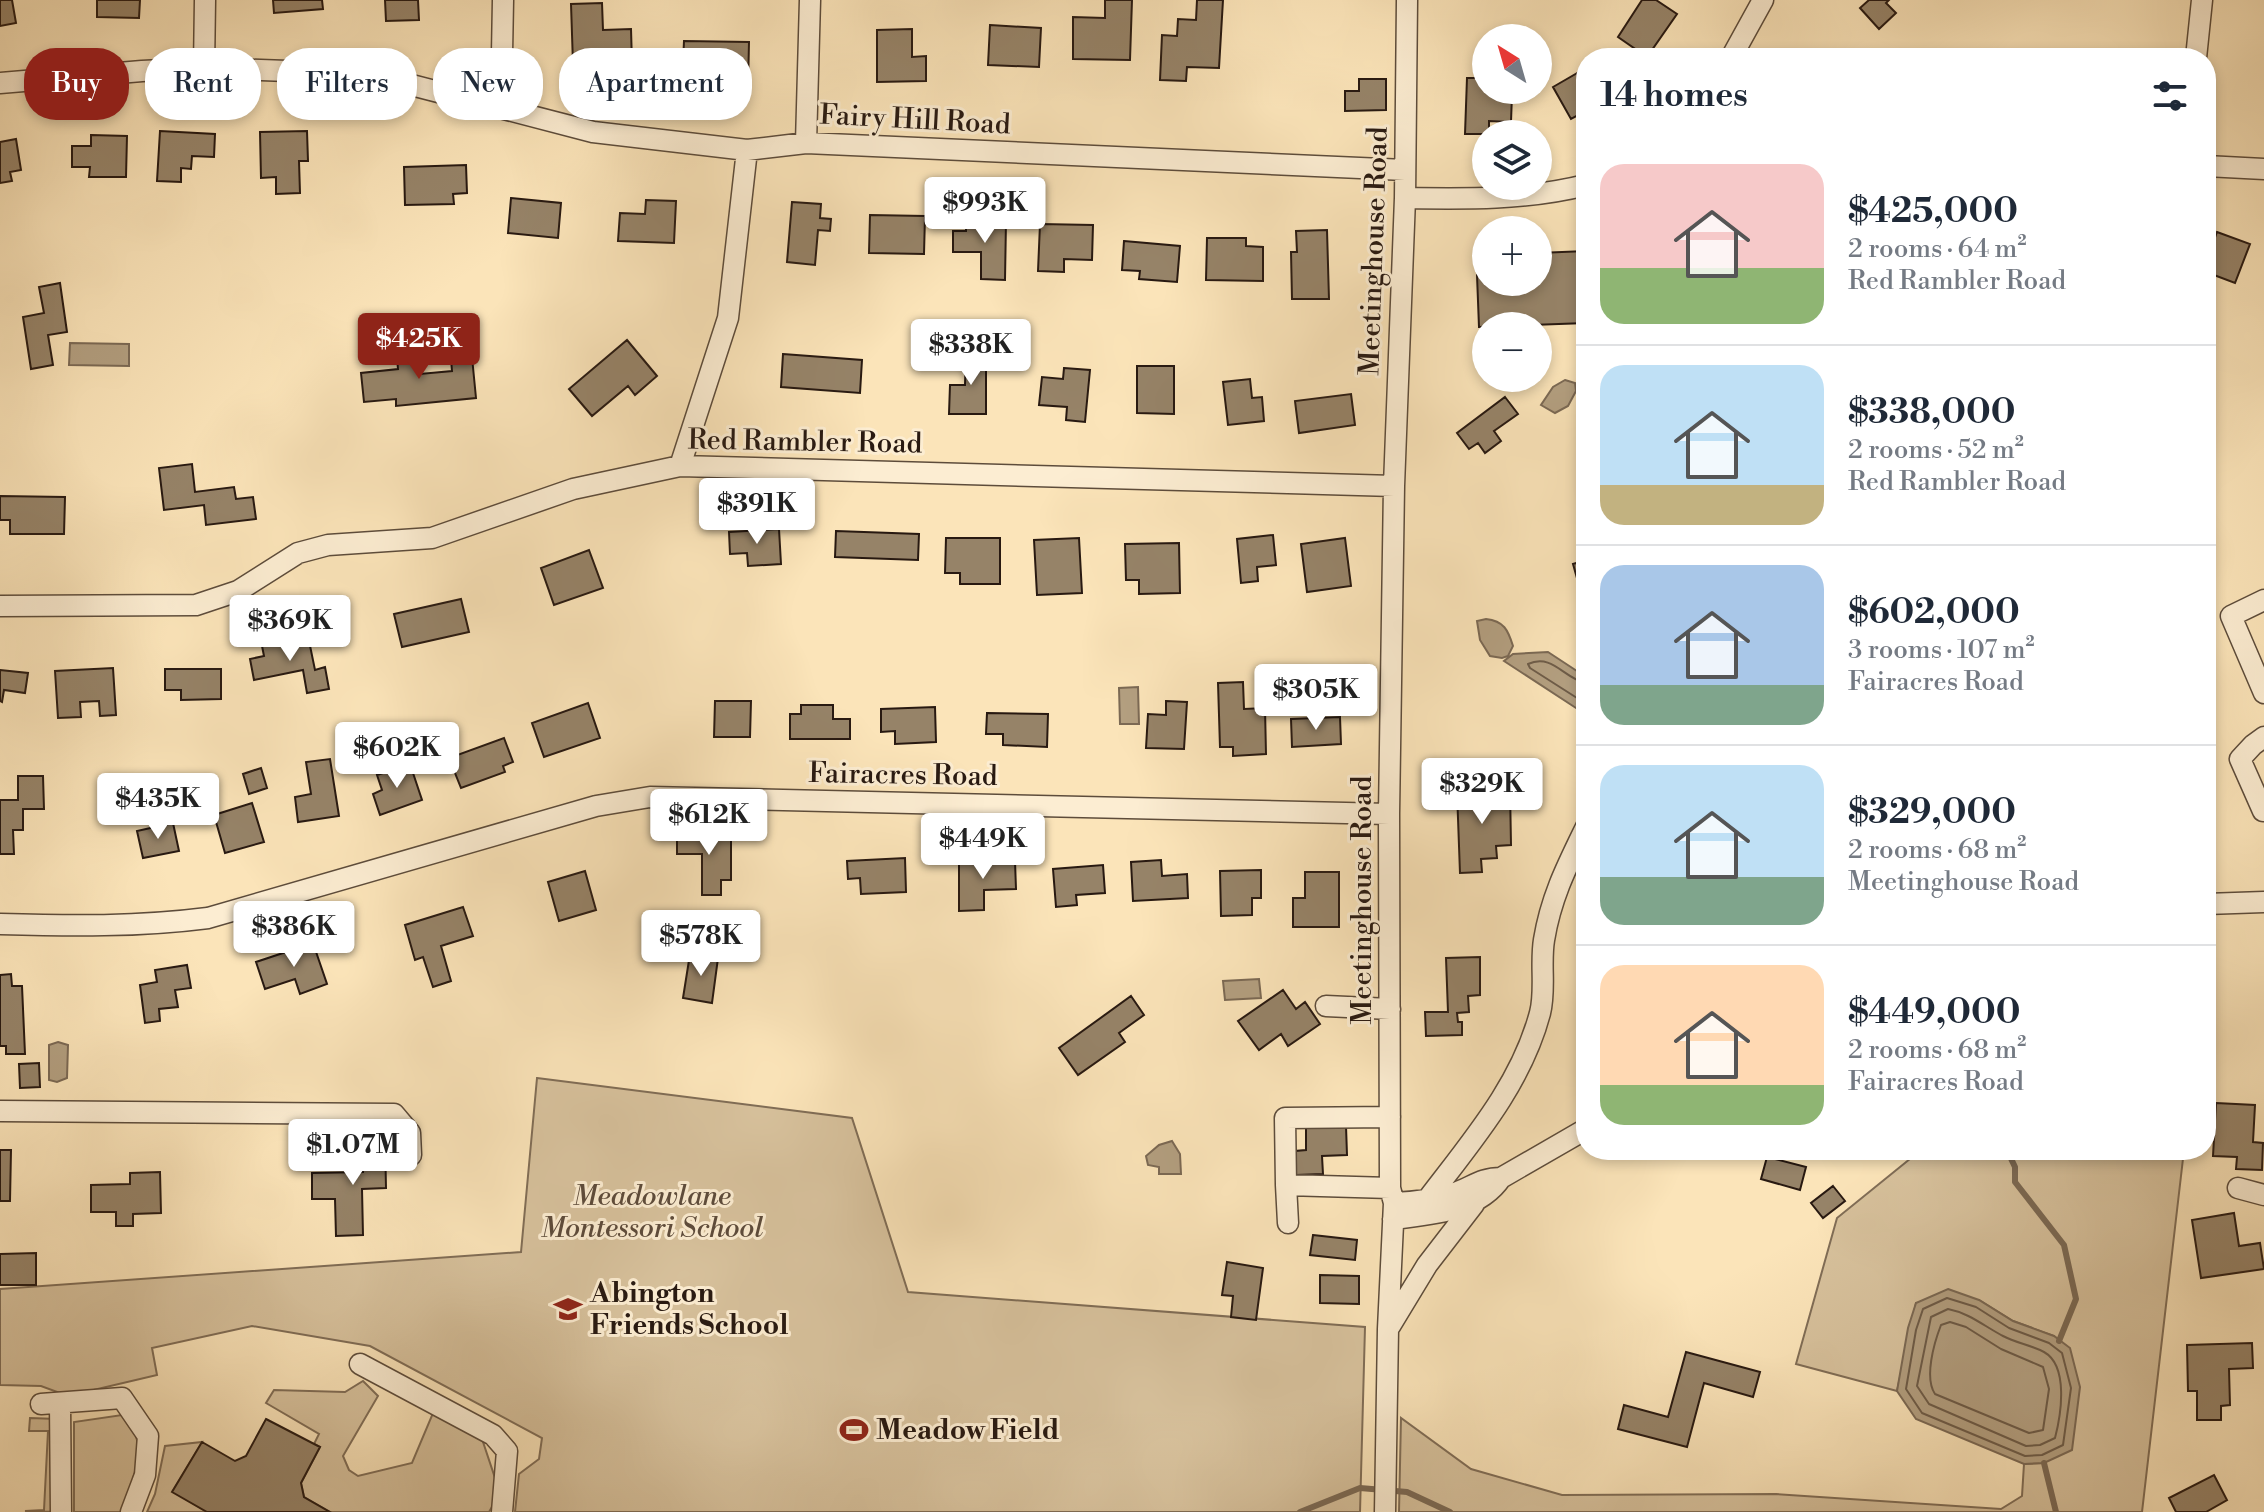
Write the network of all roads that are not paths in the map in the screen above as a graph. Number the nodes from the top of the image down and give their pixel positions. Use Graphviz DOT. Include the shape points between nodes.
graph roads {
  1 [pos="205,0"];
  2 [pos="503,0"];
  3 [pos="810,0"];
  4 [pos="1407,0"];
  5 [pos="1763,0"];
  6 [pos="2202,0"];
  7 [pos="204,48"];
  8 [pos="502,48"];
  9 [pos="1737,48"];
  10 [pos="2197,48"];
  11 [pos="261,70"];
  12 [pos="145,71"];
  13 [pos="0,83"];
  14 [pos="433,90"];
  15 [pos="543,118"];
  16 [pos="806,143"];
  17 [pos="747,150"];
  18 [pos="2216,167"];
  19 [pos="2264,169"];
  20 [pos="1405,170"];
  21 [pos="1576,188"];
  22 [pos="1405,198"];
  23 [pos="680,466"];
  24 [pos="1394,486"];
  25 [pos="2264,600"];
  26 [pos="0,606"];
  27 [pos="2264,693"];
  28 [pos="2264,737"];
  29 [pos="2264,813"];
  30 [pos="1389,814"];
  31 [pos="1576,847"];
  32 [pos="2264,902"];
  33 [pos="2216,904"];
  34 [pos="0,924"];
  35 [pos="1326,1006"];
  36 [pos="1390,1009"];
  37 [pos="0,1111"];
  38 [pos="1390,1117"];
  39 [pos="1576,1135"];
  40 [pos="411,1155"];
  41 [pos="1501,1178"];
  42 [pos="1286,1185"];
  43 [pos="2238,1188"];
  44 [pos="2264,1195"];
  45 [pos="1480,1198"];
  46 [pos="1427,1200"];
  47 [pos="1393,1204"];
  48 [pos="1288,1223"];
  49 [pos="1388,1329"];
  50 [pos="360,1364"];
  51 [pos="61,1512"];
  52 [pos="131,1512"];
  53 [pos="502,1512"];
  54 [pos="1385,1512"];
  1 -- 7 [label="street"];
  2 -- 8 [label="street"];
  3 -- 16 [label="street"];
  4 -- 20 [label="street, Meetinghouse Road"];
  5 -- 9 [label="street"];
  6 -- 10 [label="street"];
  11 -- 14 [label="street, Fairy Hill Road" via="369,74"];
  12 -- 13 [label="street, Fairy Hill Road"];
  15 -- 17 [label="street, Fairy Hill Road" via="593,132"];
  16 -- 17 [label="street, Fairy Hill Road"];
  16 -- 20 [label="street, Fairy Hill Road"];
  17 -- 23 [label="street" via="728,318"];
  18 -- 19 [label="street"];
  20 -- 22 [label="street, Meetinghouse Road"];
  21 -- 22 [label="street" via="1513,198"];
  22 -- 24 [label="street, Meetinghouse Road"];
  23 -- 24 [label="street, Red Rambler Road"];
  23 -- 26 [label="street, Red Rambler Road" via="573,489 432,538 328,545 298,553 238,591 196,605"];
  24 -- 30 [label="street, Meetinghouse Road"];
  25 -- 27 [label="street" via="2231,616"];
  28 -- 29 [label="street" via="2240,759"];
  30 -- 34 [label="street, Fairacres Road" via="650,797 596,806 208,918 110,927"];
  30 -- 36 [label="street, Meetinghouse Road"];
  31 -- 46 [label="street" via="1556,888 1543,943 1541,1010 1524,1059 1506,1093"];
  32 -- 33 [label="street"];
  35 -- 36 [label="street"];
  36 -- 38 [label="street, Meetinghouse Road"];
  37 -- 40 [label="street" via="394,1114 410,1133"];
  38 -- 42 [label="street" via="1285,1118"];
  38 -- 47 [label="street, Meetinghouse Road"];
  39 -- 41 [label="street"];
  41 -- 45 [label="street"];
  41 -- 46 [label="street" via="1484,1178 1458,1193"];
  42 -- 47 [label="street"];
  42 -- 48 [label="street"];
  43 -- 44 [label="street"];
  45 -- 47 [label="street" via="1453,1210"];
  45 -- 49 [label="street" via="1445,1239"];
  46 -- 47 [label="street"];
  47 -- 49 [label="street, Meetinghouse Road"];
  49 -- 54 [label="street, Meetinghouse Road"];
  50 -- 53 [label="street" via="493,1435 507,1451"];
  51 -- 52 [label="street" via="50,1404 122,1398 148,1436 145,1475"];
}
